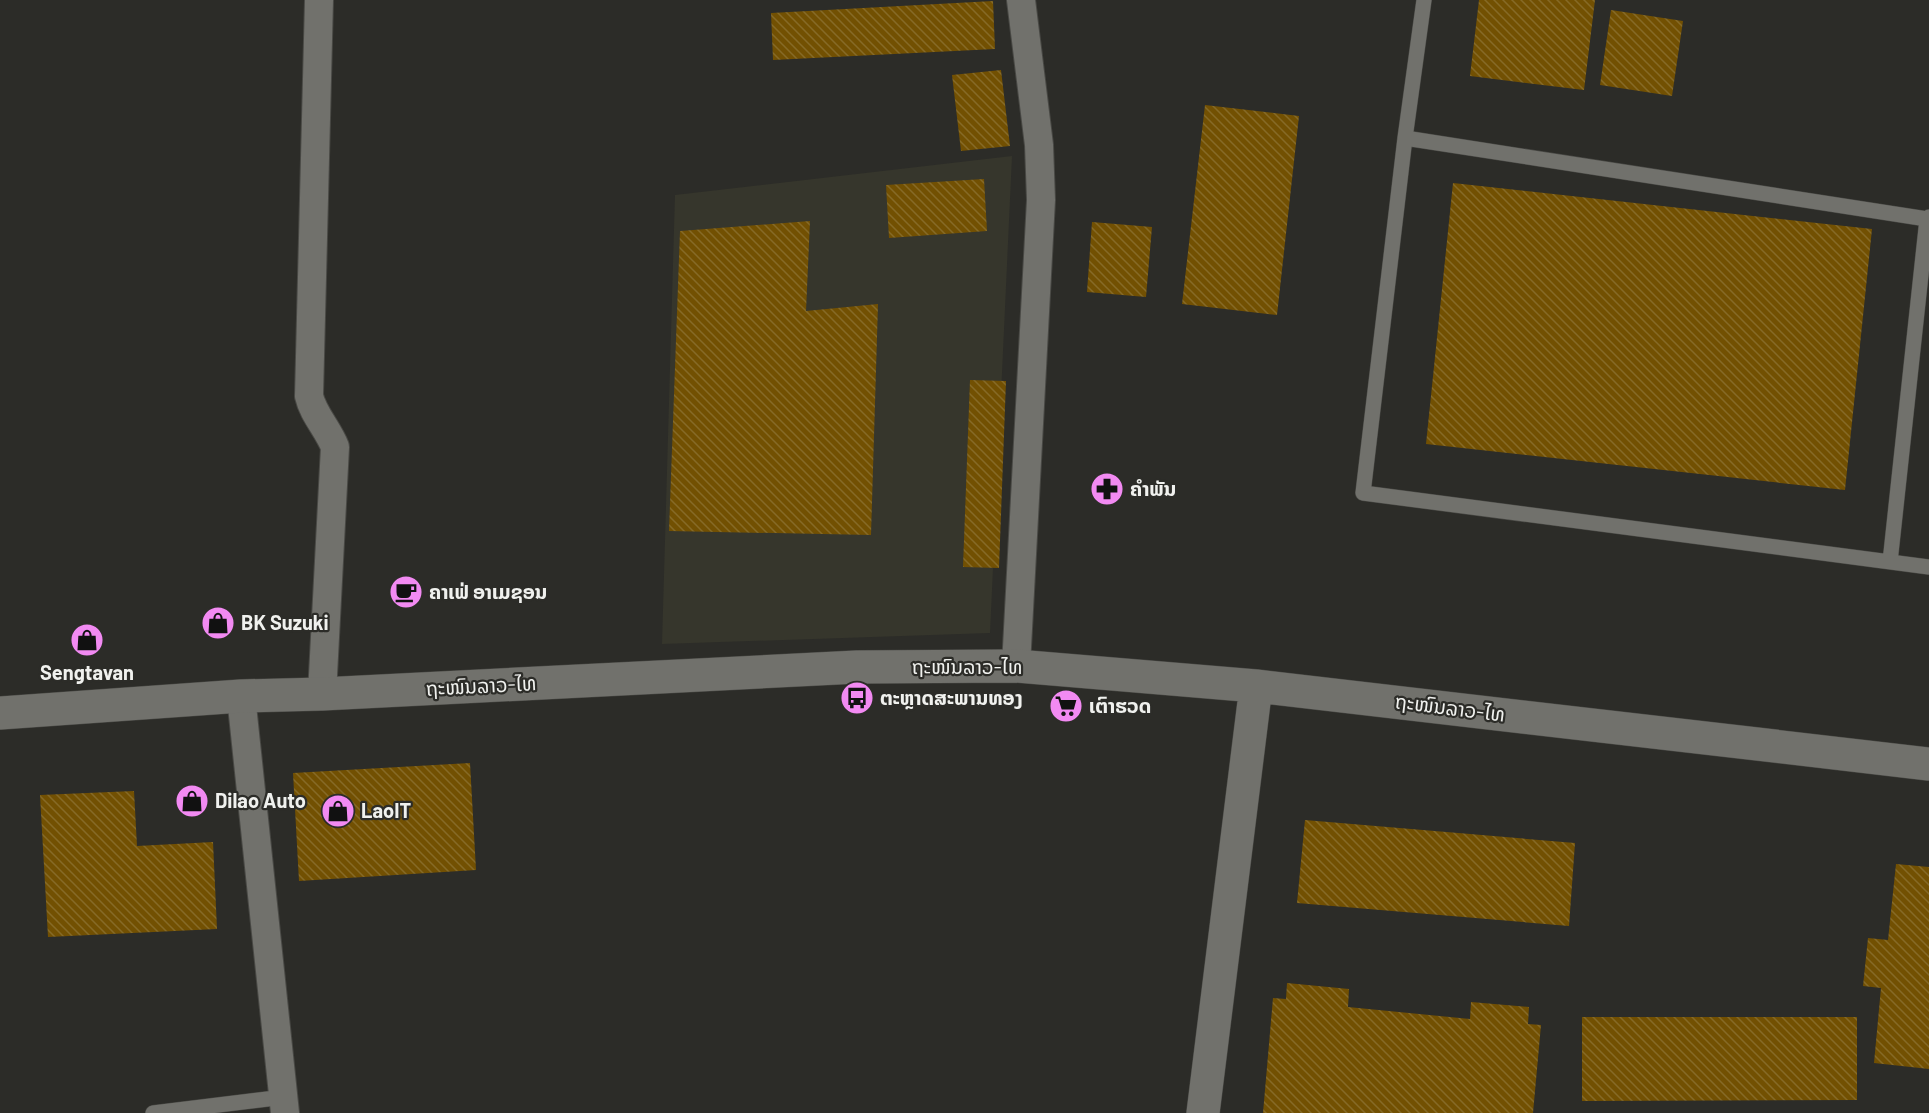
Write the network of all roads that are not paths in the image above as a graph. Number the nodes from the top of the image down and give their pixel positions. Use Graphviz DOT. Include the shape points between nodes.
graph roads {
  1 [pos="319,0"];
  2 [pos="1020,0"];
  3 [pos="1424,0"];
  4 [pos="1405,138"];
  5 [pos="1928,218"];
  6 [pos="1890,562"];
  7 [pos="1929,567"];
  8 [pos="1016,666"];
  9 [pos="1256,686"];
  10 [pos="322,694"];
  11 [pos="241,696"];
  12 [pos="0,713"];
  13 [pos="1929,764"];
  14 [pos="284,1105"];
  15 [pos="153,1113"];
  16 [pos="1203,1113"];
  1 -- 10 [label="street" via="309,396 335,447"];
  2 -- 8 [label="street" via="1039,145 1041,200"];
  3 -- 4 [label="lane"];
  4 -- 5 [label="lane"];
  4 -- 6 [label="lane" via="1363,493"];
  5 -- 6 [label="lane"];
  6 -- 7 [label="lane"];
  8 -- 9 [label="street, ຖະໜົນລາວ-ໄທ"];
  8 -- 10 [label="street, ຖະໜົນລາວ-ໄທ" via="857,667"];
  9 -- 13 [label="street, ຖະໜົນລາວ-ໄທ"];
  9 -- 16 [label="street"];
  10 -- 11 [label="street, ຖະໜົນລາວ-ໄທ"];
  11 -- 12 [label="street, ຖະໜົນລາວ-ໄທ"];
  11 -- 14 [label="street"];
  14 -- 15 [label="lane"];
}
